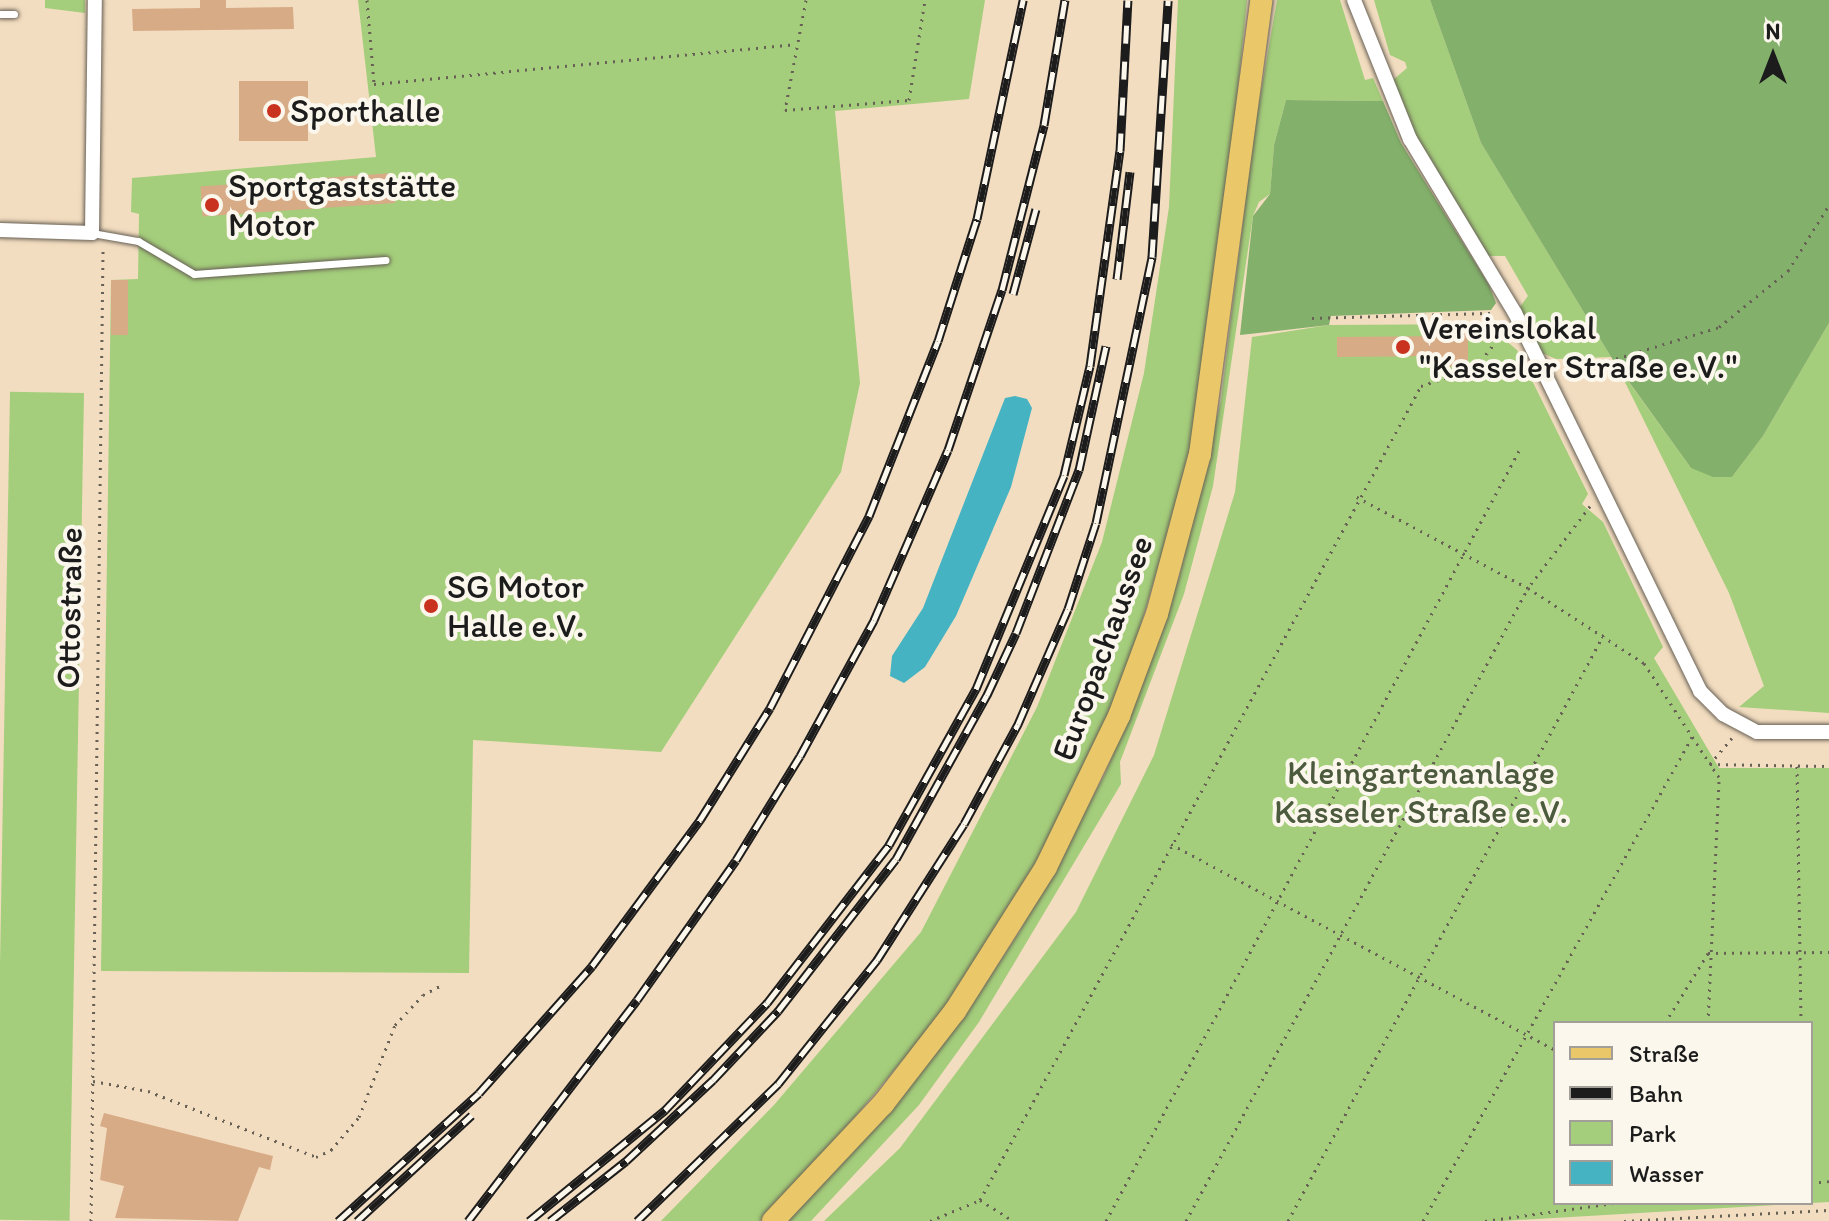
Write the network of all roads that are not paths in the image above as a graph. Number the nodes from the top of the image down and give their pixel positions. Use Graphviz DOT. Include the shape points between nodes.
graph roads {
  1 [pos="95,0"];
  2 [pos="1261,0"];
  3 [pos="1354,0"];
  4 [pos="0,14"];
  5 [pos="14,14"];
  6 [pos="0,230"];
  7 [pos="92,233"];
  8 [pos="385,260"];
  9 [pos="1829,732"];
  10 [pos="773,1221"];
  1 -- 7 [label="street"];
  2 -- 10 [label="main road, Europachaussee" via="1210,403 1173,560 1125,701 1053,855 985,967 883,1104"];
  3 -- 9 [label="street" via="1410,139 1515,313 1700,691 1742,727 1772,734"];
  4 -- 5 [label="lane"];
  6 -- 7 [label="street"];
  7 -- 8 [label="lane" via="138,241 194,274"];
}
